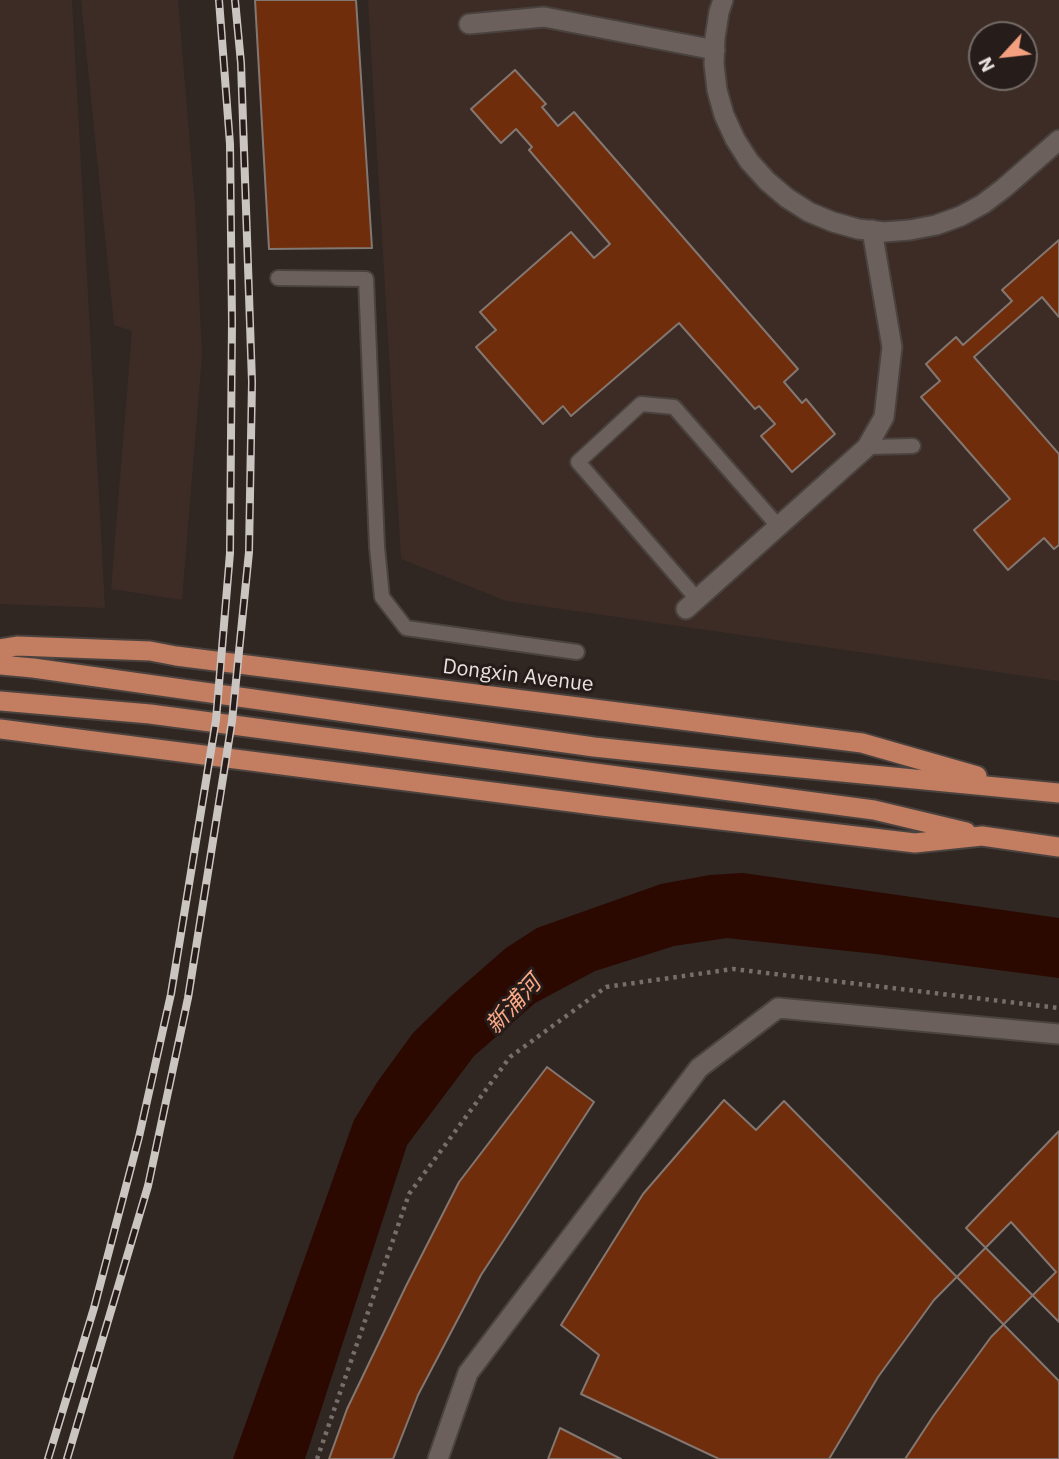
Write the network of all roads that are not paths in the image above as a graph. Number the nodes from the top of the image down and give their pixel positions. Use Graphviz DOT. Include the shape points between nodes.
graph roads {
  1 [pos="723,0"];
  2 [pos="469,24"];
  3 [pos="715,50"];
  4 [pos="1059,140"];
  5 [pos="872,230"];
  6 [pos="278,278"];
  7 [pos="912,446"];
  8 [pos="867,447"];
  9 [pos="778,526"];
  10 [pos="692,604"];
  11 [pos="0,649"];
  12 [pos="577,652"];
  13 [pos="0,665"];
  14 [pos="0,701"];
  15 [pos="0,729"];
  16 [pos="1025,789"];
  17 [pos="1059,793"];
  18 [pos="982,836"];
  19 [pos="1059,846"];
  20 [pos="1059,1034"];
  21 [pos="438,1459"];
  1 -- 3 [label="street"];
  2 -- 3 [label="street" via="544,17"];
  3 -- 5 [label="street" via="724,115 749,161 787,198 809,212"];
  4 -- 5 [label="street" via="984,204 961,216 910,230"];
  5 -- 8 [label="street" via="892,347 884,417"];
  6 -- 12 [label="lane" via="366,279 382,597 406,628"];
  7 -- 8 [label="lane"];
  8 -- 9 [label="street"];
  9 -- 10 [label="street"];
  9 -- 10 [label="lane" via="674,407 641,404 578,462"];
  11 -- 16 [label="main road, Dongxin Avenue" via="150,651 862,743"];
  13 -- 16 [label="main road, Dongxin Avenue" via="594,747"];
  14 -- 18 [label="main road" via="150,715 874,810"];
  15 -- 18 [label="main road" via="915,843"];
  16 -- 17 [label="main road, Dongxin Avenue"];
  18 -- 19 [label="main road"];
  20 -- 21 [label="street" via="778,1008 699,1068 468,1373"];
}
